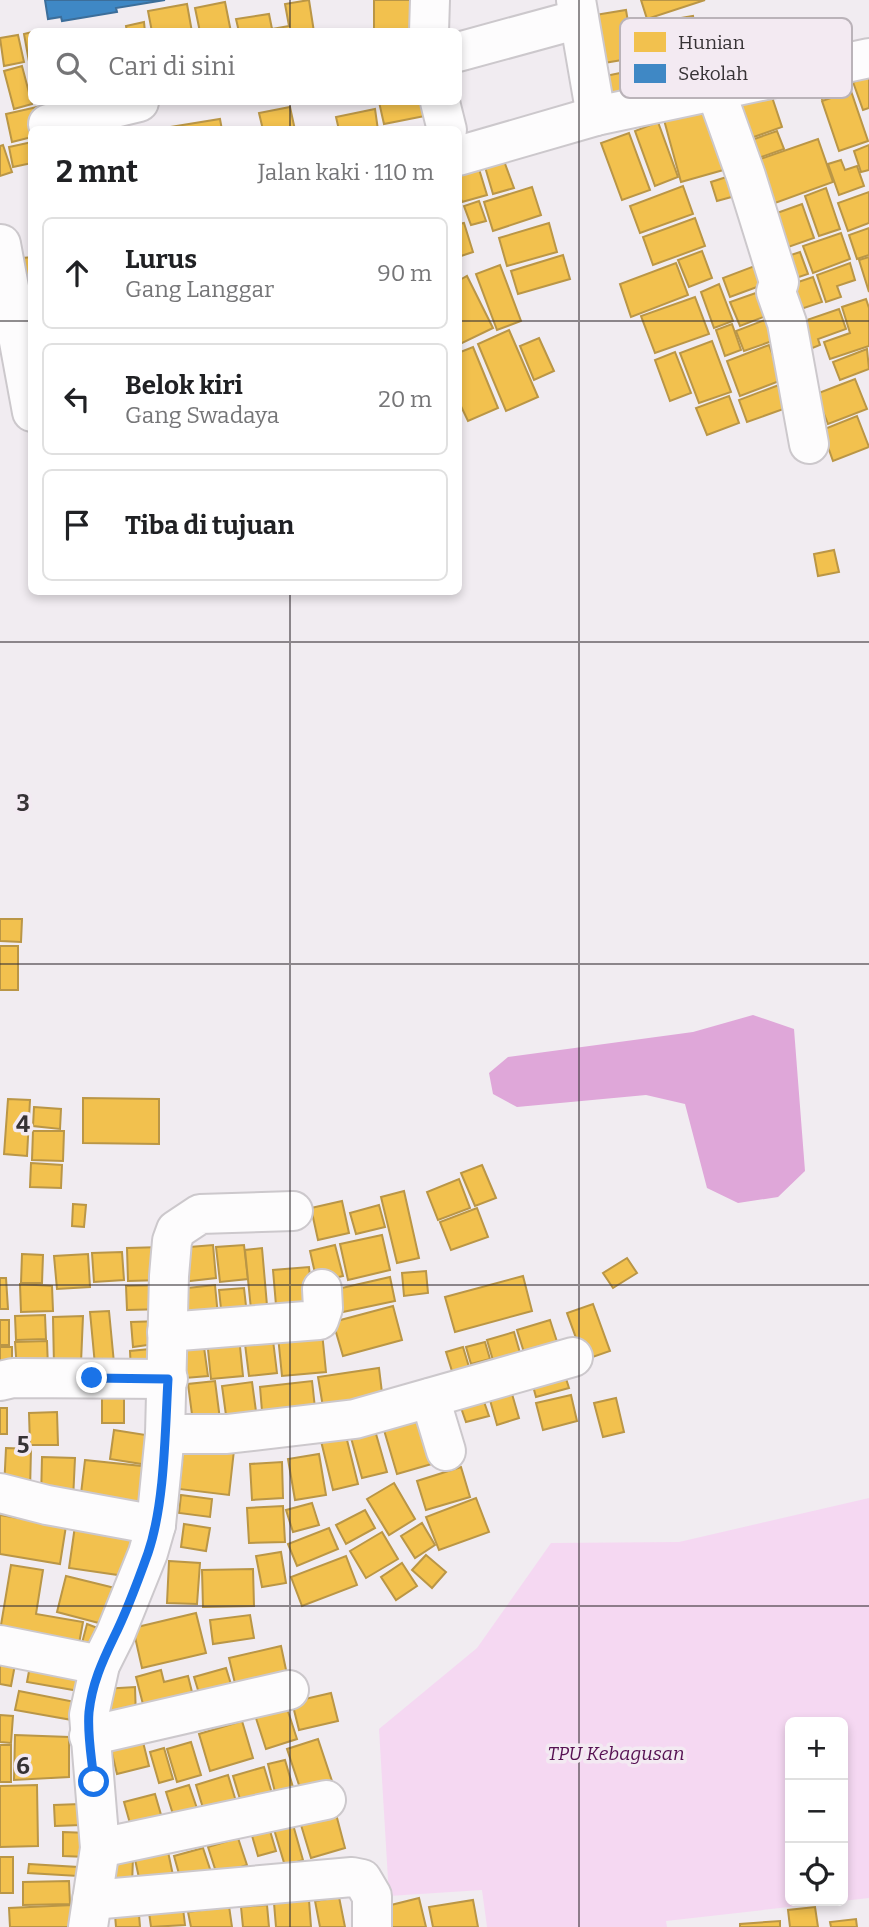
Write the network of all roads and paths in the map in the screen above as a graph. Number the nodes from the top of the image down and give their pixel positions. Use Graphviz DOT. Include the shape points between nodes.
graph roads {
  1 [pos="429,0"];
  2 [pos="577,9"];
  3 [pos="429,28"];
  4 [pos="462,51"];
  5 [pos="675,98"];
  6 [pos="718,98"];
  7 [pos="127,105"];
  8 [pos="441,105"];
  9 [pos="596,116"];
  10 [pos="48,124"];
  11 [pos="446,126"];
  12 [pos="462,155"];
  13 [pos="11,243"];
  14 [pos="28,380"];
  15 [pos="809,444"];
  16 [pos="293,1211"];
  17 [pos="322,1289"];
  18 [pos="167,1332"];
  19 [pos="573,1357"];
  20 [pos="168,1379"];
  21 [pos="0,1381"];
  22 [pos="430,1398"];
  23 [pos="165,1434"];
  24 [pos="446,1451"];
  25 [pos="0,1493"];
  26 [pos="156,1525"];
  27 [pos="0,1645"];
  28 [pos="100,1665"];
  29 [pos="289,1690"];
  30 [pos="89,1736"];
  31 [pos="326,1800"];
  32 [pos="100,1848"];
  33 [pos="90,1914"];
  34 [pos="372,1927"];
  1 -- 3 [label="street"];
  2 -- 4 [label="street"];
  2 -- 9 [label="street"];
  5 -- 9 [label="street"];
  6 -- 15 [label="street" via="779,282 776,292 787,323"];
  7 -- 10 [label="street"];
  8 -- 11 [label="street"];
  9 -- 12 [label="street"];
  13 -- 14 [label="street"];
  16 -- 18 [label="street" via="200,1214 176,1230 170,1251"];
  17 -- 18 [label="street" via="319,1320"];
  18 -- 20 [label="street"];
  19 -- 22 [label="street"];
  20 -- 21 [label="street"];
  20 -- 23 [label="street"];
  22 -- 23 [label="street" via="355,1419 298,1427"];
  22 -- 24 [label="street"];
  23 -- 26 [label="street"];
  25 -- 26 [label="street"];
  26 -- 28 [label="street"];
  27 -- 28 [label="street"];
  28 -- 30 [label="street"];
  29 -- 30 [label="street"];
  30 -- 32 [label="street"];
  31 -- 32 [label="street"];
  32 -- 33 [label="street"];
  33 -- 34 [label="street" via="352,1877 362,1879 372,1896"];
}
